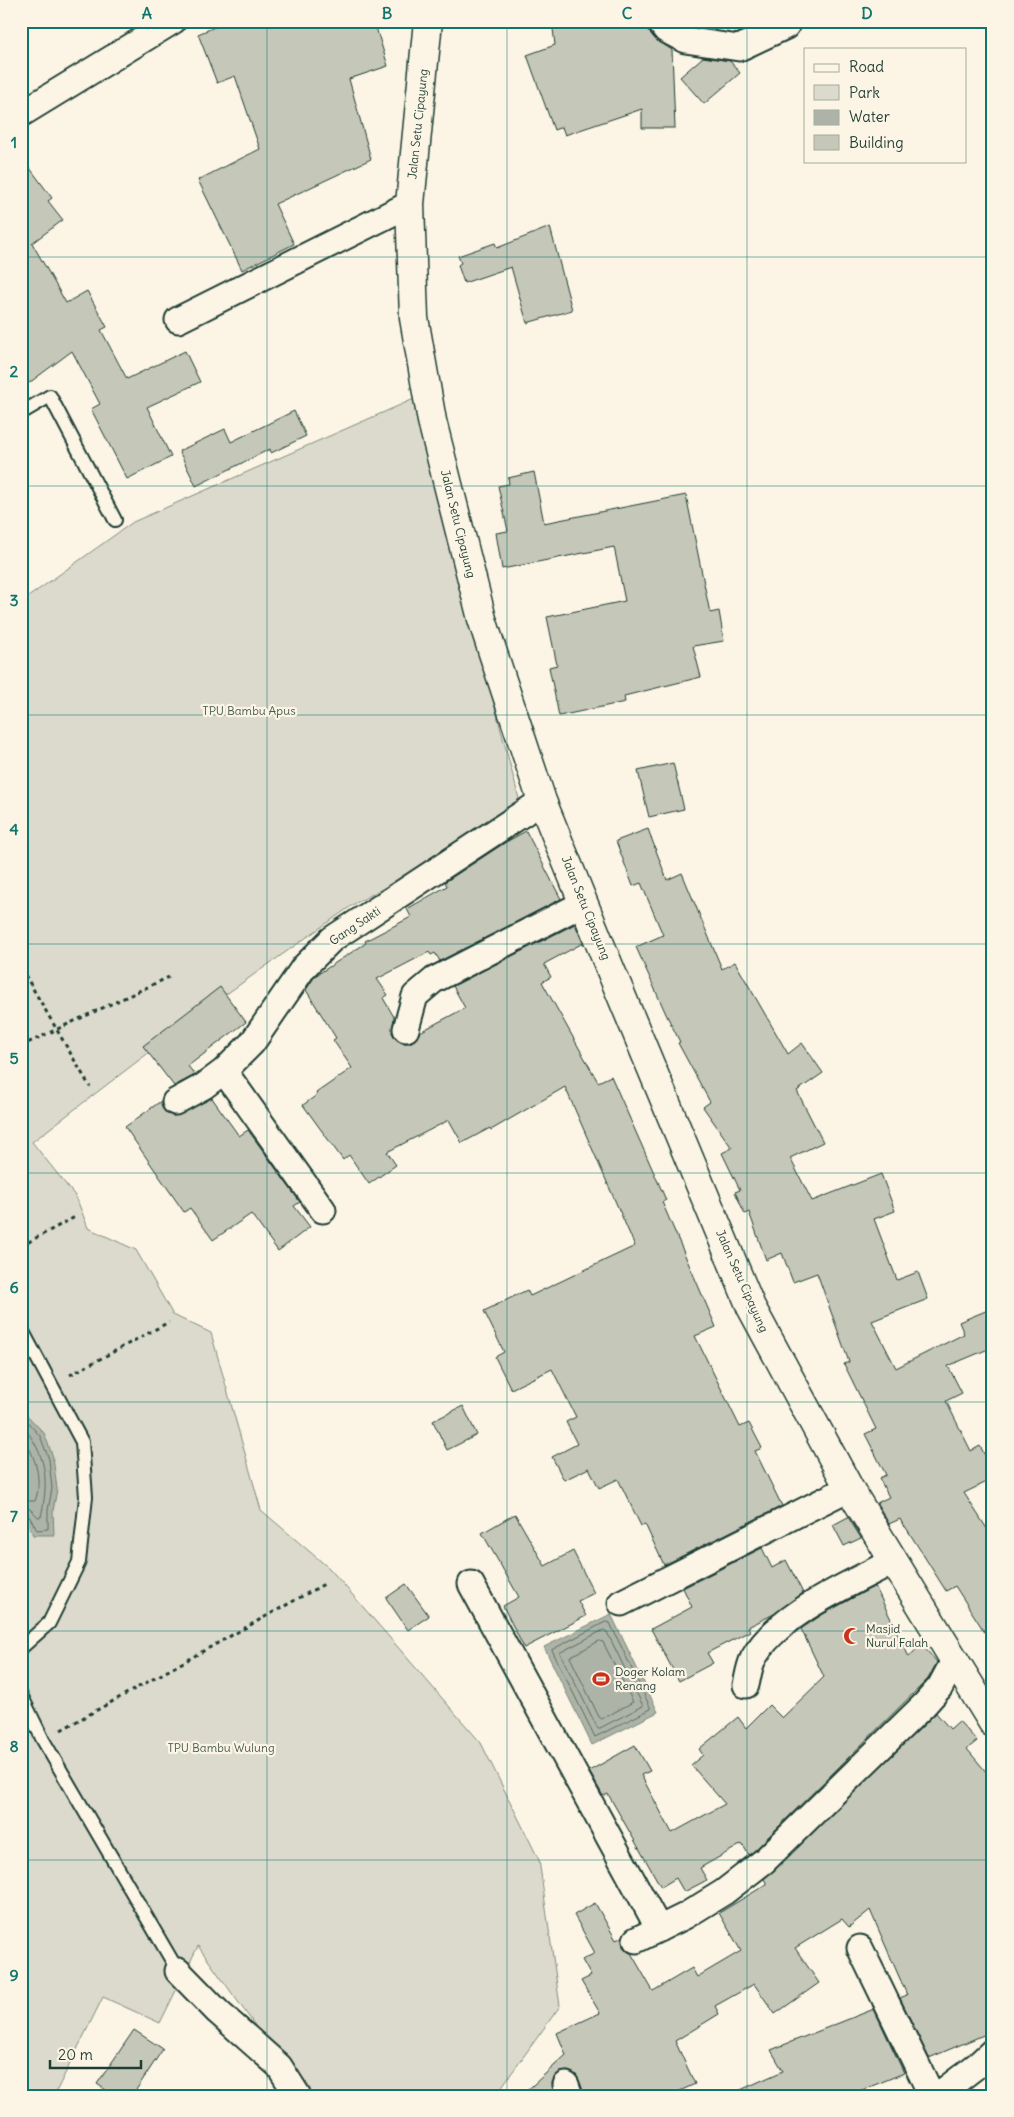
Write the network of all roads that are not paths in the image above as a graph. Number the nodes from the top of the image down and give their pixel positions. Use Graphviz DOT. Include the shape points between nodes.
graph roads {
  1 [pos="428,21"];
  2 [pos="659,21"];
  3 [pos="789,21"];
  4 [pos="172,22"];
  5 [pos="21,114"];
  6 [pos="410,204"];
  7 [pos="178,320"];
  8 [pos="21,413"];
  9 [pos="115,520"];
  10 [pos="542,801"];
  11 [pos="584,903"];
  12 [pos="406,1029"];
  13 [pos="224,1071"];
  14 [pos="175,1102"];
  15 [pos="324,1210"];
  16 [pos="21,1328"];
  17 [pos="849,1488"];
  18 [pos="893,1561"];
  19 [pos="471,1584"];
  20 [pos="621,1603"];
  21 [pos="21,1648"];
  22 [pos="954,1661"];
  23 [pos="746,1685"];
  24 [pos="21,1695"];
  25 [pos="993,1723"];
  26 [pos="659,1928"];
  27 [pos="636,1940"];
  28 [pos="860,1948"];
  29 [pos="178,1971"];
  30 [pos="993,2051"];
  31 [pos="940,2094"];
  32 [pos="298,2096"];
  1 -- 6 [label="street, Jalan Setu Cipayung"];
  2 -- 3 [label="street" via="666,30 685,40 739,48 786,26"];
  4 -- 5 [label="street"];
  6 -- 7 [label="street"];
  6 -- 10 [label="street, Jalan Setu Cipayung" via="414,318 432,421 482,619"];
  8 -- 9 [label="lane" via="50,396"];
  10 -- 11 [label="street, Jalan Setu Cipayung"];
  10 -- 13 [label="street, Gang Sakti" via="332,939 304,967 252,1043"];
  11 -- 12 [label="street" via="434,980 415,996"];
  11 -- 17 [label="street, Jalan Setu Cipayung" via="751,1307"];
  13 -- 14 [label="street, Gang Sakti"];
  13 -- 15 [label="street"];
  16 -- 21 [label="lane" via="82,1442 86,1498 79,1562 49,1623"];
  17 -- 18 [label="street, Jalan Setu Cipayung"];
  17 -- 20 [label="street"];
  18 -- 22 [label="street, Jalan Setu Cipayung"];
  18 -- 23 [label="street" via="800,1610 762,1645 752,1661"];
  19 -- 26 [label="street"];
  22 -- 25 [label="street, Jalan Setu Cipayung"];
  22 -- 26 [label="street" via="940,1688 778,1848 724,1892"];
  24 -- 29 [label="lane" via="43,1740"];
  26 -- 27 [label="street"];
  28 -- 31 [label="street"];
  29 -- 32 [label="street" via="279,2066"];
  30 -- 31 [label="street"];
}
